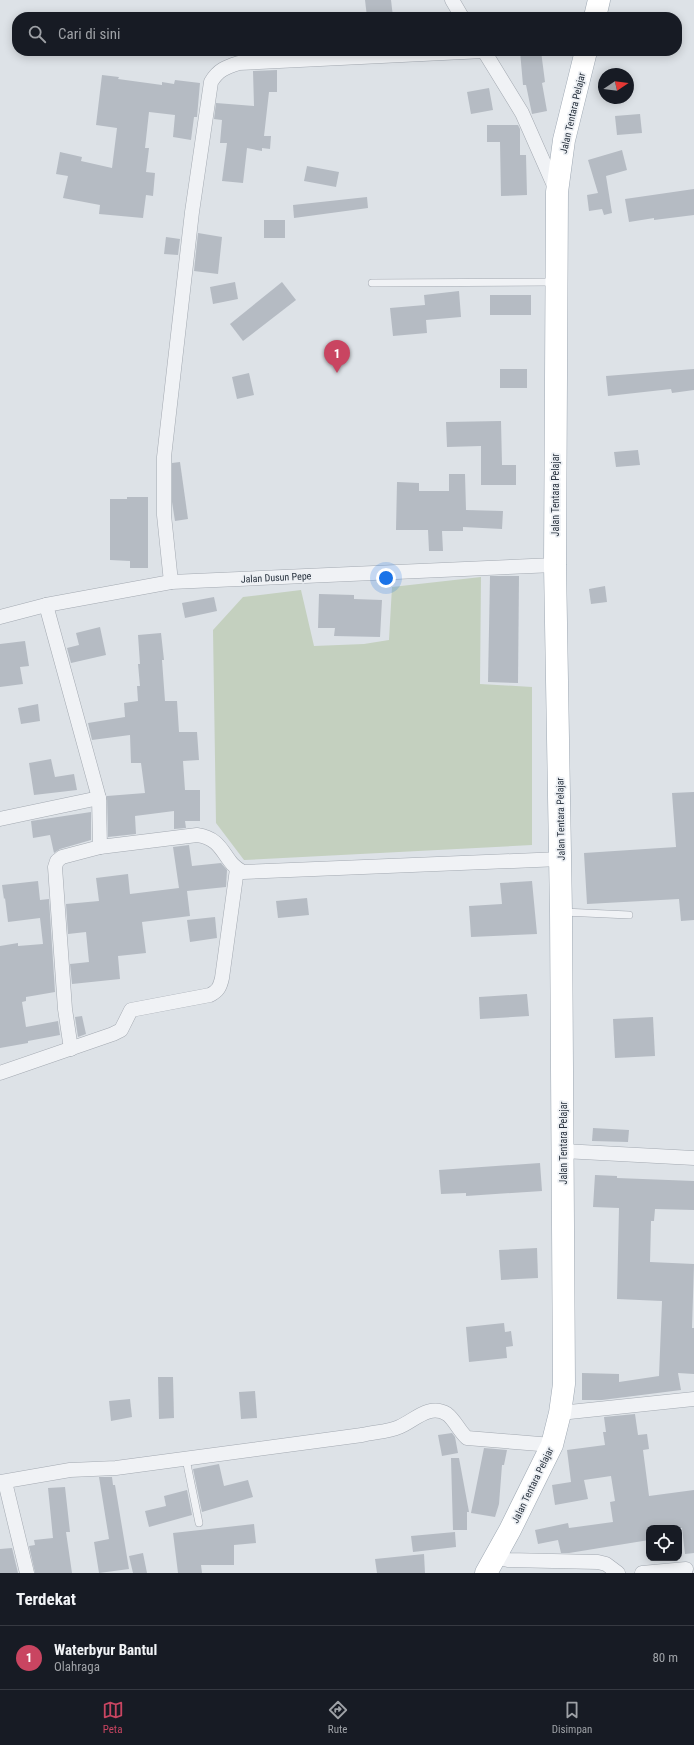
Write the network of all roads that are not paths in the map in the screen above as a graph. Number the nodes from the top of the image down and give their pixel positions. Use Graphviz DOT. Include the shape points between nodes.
graph roads {
  1 [pos="452,0"];
  2 [pos="599,0"];
  3 [pos="459,12"];
  4 [pos="596,12"];
  5 [pos="382,56"];
  6 [pos="487,56"];
  7 [pos="585,56"];
  8 [pos="557,192"];
  9 [pos="556,282"];
  10 [pos="372,283"];
  11 [pos="555,565"];
  12 [pos="171,582"];
  13 [pos="46,605"];
  14 [pos="0,617"];
  15 [pos="99,798"];
  16 [pos="0,819"];
  17 [pos="100,847"];
  18 [pos="560,859"];
  19 [pos="237,869"];
  20 [pos="561,912"];
  21 [pos="629,915"];
  22 [pos="71,1049"];
  23 [pos="0,1073"];
  24 [pos="563,1151"];
  25 [pos="694,1158"];
  26 [pos="694,1399"];
  27 [pos="560,1413"];
  28 [pos="552,1445"];
  29 [pos="186,1459"];
  30 [pos="2,1482"];
  31 [pos="199,1523"];
  32 [pos="491,1565"];
  33 [pos="686,1569"];
  34 [pos="27,1573"];
  35 [pos="618,1573"];
  36 [pos="642,1573"];
  1 -- 3 [label="street"];
  2 -- 4 [label="main road"];
  5 -- 12 [label="street" via="239,63 220,70 211,82 192,212 164,457 164,515"];
  6 -- 8 [label="street" via="522,113"];
  7 -- 8 [label="main road, Jalan Tentara Pelajar" via="564,140"];
  8 -- 9 [label="main road, Jalan Tentara Pelajar"];
  9 -- 10 [label="lane"];
  9 -- 11 [label="main road, Jalan Tentara Pelajar"];
  11 -- 12 [label="street, Jalan Dusun Pepe"];
  11 -- 18 [label="main road, Jalan Tentara Pelajar"];
  12 -- 13 [label="street, Jalan Dusun Pepe"];
  13 -- 14 [label="street, Jalan Dusun Pepe"];
  13 -- 15 [label="street"];
  15 -- 16 [label="street"];
  15 -- 17 [label="street"];
  17 -- 19 [label="street" via="206,836 217,843"];
  17 -- 22 [label="street" via="62,857 55,867 65,1015"];
  18 -- 19 [label="street" via="243,872"];
  18 -- 20 [label="main road, Jalan Tentara Pelajar"];
  19 -- 22 [label="street" via="220,987 210,995 131,1010 121,1030"];
  20 -- 21 [label="lane"];
  20 -- 24 [label="main road, Jalan Tentara Pelajar"];
  22 -- 23 [label="street"];
  24 -- 25 [label="street"];
  24 -- 27 [label="main road, Jalan Tentara Pelajar" via="564,1384"];
  26 -- 27 [label="street"];
  27 -- 28 [label="main road, Jalan Tentara Pelajar"];
  28 -- 29 [label="street" via="467,1438 448,1415 439,1411 414,1417 398,1427 362,1435"];
  28 -- 32 [label="main road, Jalan Tentara Pelajar"];
  29 -- 30 [label="street" via="116,1468 70,1470"];
  29 -- 31 [label="lane"];
  30 -- 34 [label="street"];
  32 -- 35 [label="street" via="508,1560 598,1562 606,1564"];
  33 -- 36 [label="street"];
}
